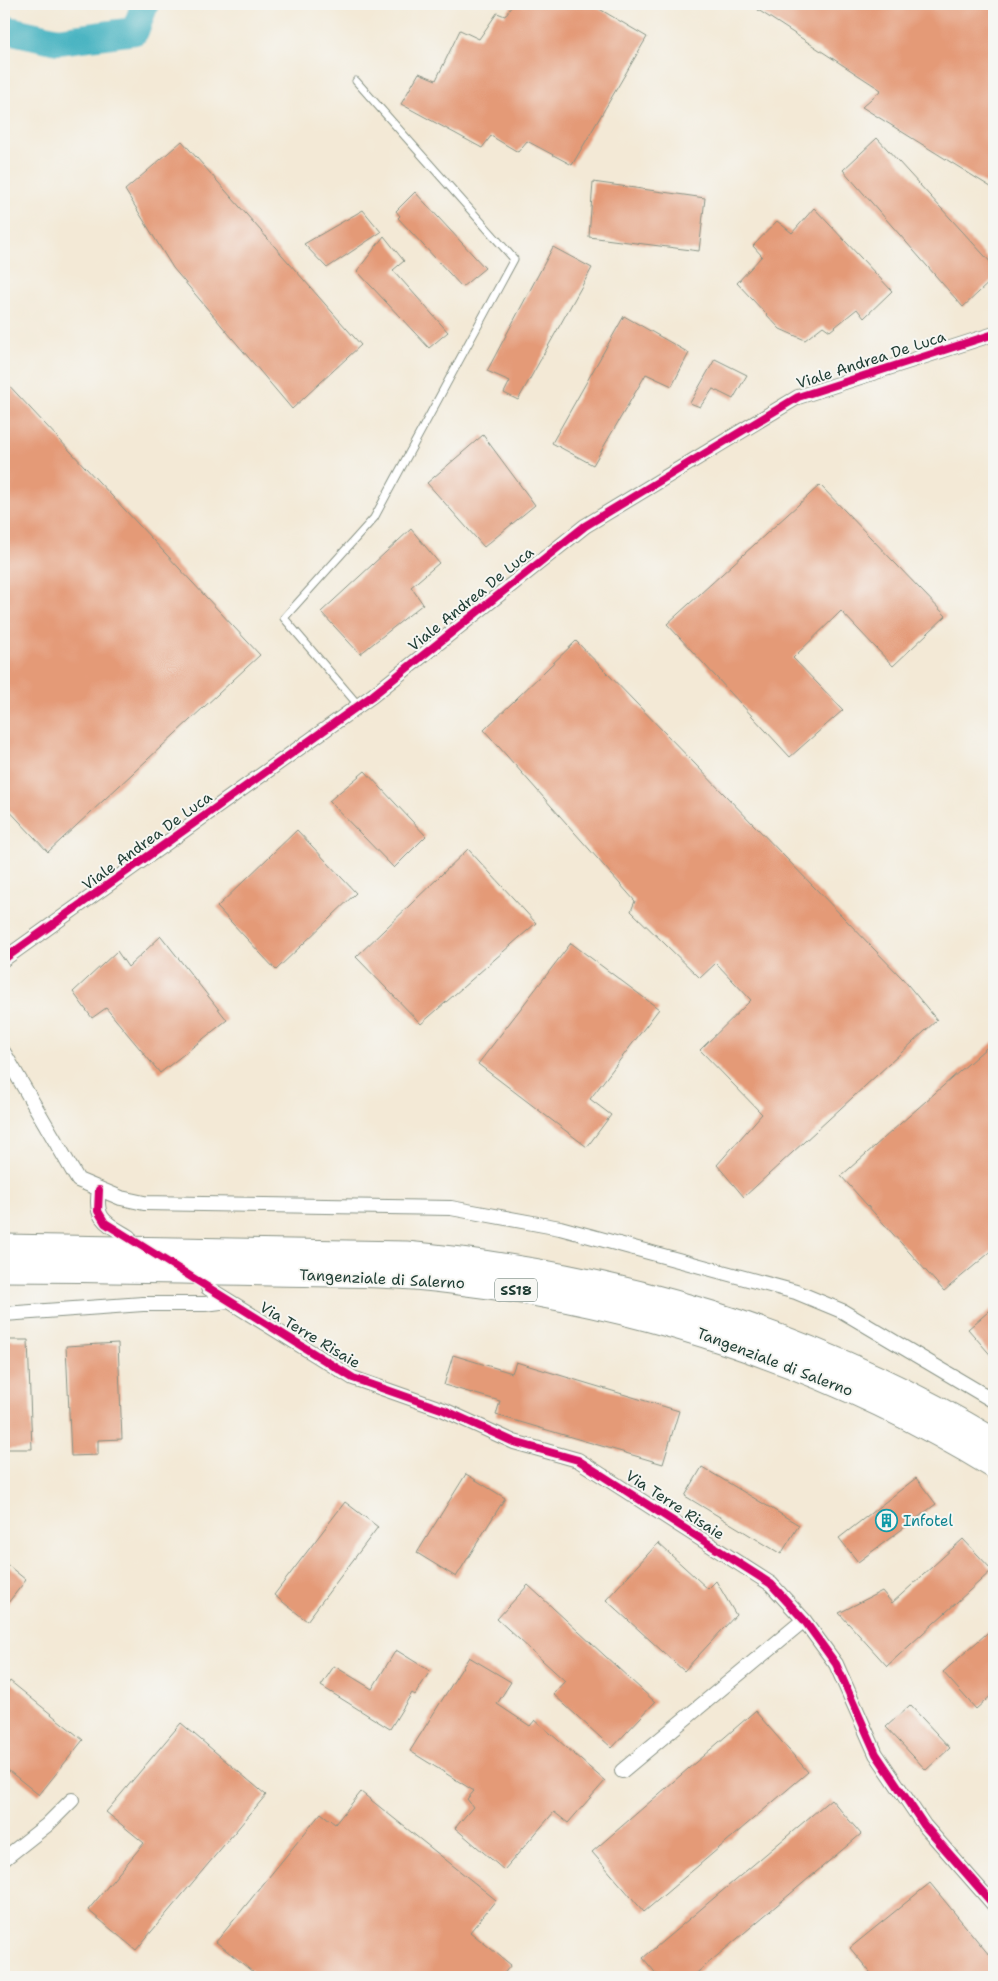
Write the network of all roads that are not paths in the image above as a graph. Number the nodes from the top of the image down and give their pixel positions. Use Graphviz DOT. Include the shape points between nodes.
graph roads {
  1 [pos="356,81"];
  2 [pos="994,334"];
  3 [pos="359,706"];
  4 [pos="4,959"];
  5 [pos="4,1053"];
  6 [pos="99,1190"];
  7 [pos="129,1237"];
  8 [pos="4,1247"];
  9 [pos="4,1269"];
  10 [pos="208,1288"];
  11 [pos="228,1301"];
  12 [pos="4,1314"];
  13 [pos="994,1401"];
  14 [pos="994,1441"];
  15 [pos="994,1466"];
  16 [pos="804,1620"];
  17 [pos="622,1771"];
  18 [pos="72,1800"];
  19 [pos="4,1858"];
  20 [pos="994,1905"];
  1 -- 3 [label="lane" via="514,259 374,518 284,618"];
  2 -- 3 [label="street, Viale Andrea De Luca" via="798,397 585,526"];
  3 -- 4 [label="street, Viale Andrea De Luca"];
  5 -- 6 [label="street" via="78,1180"];
  6 -- 7 [label="street" via="98,1212 105,1223"];
  6 -- 13 [label="street" via="144,1203 451,1208 560,1228 796,1292 842,1311"];
  8 -- 14 [label="highway, Tangenziale di Salerno / SS18" via="406,1254 585,1280 715,1314 818,1352 925,1402"];
  9 -- 15 [label="highway, Tangenziale di Salerno / SS18" via="415,1277 599,1305 713,1336 812,1372 915,1421"];
  10 -- 11 [label="street, Via Terre Risaie"];
  11 -- 12 [label="street"];
  11 -- 16 [label="street, Via Terre Risaie" via="353,1378 444,1410 514,1442 578,1460 771,1584"];
  16 -- 17 [label="street"];
  16 -- 20 [label="street, Via Terre Risaie" via="836,1664 876,1754 924,1825"];
  18 -- 19 [label="street"];
}
